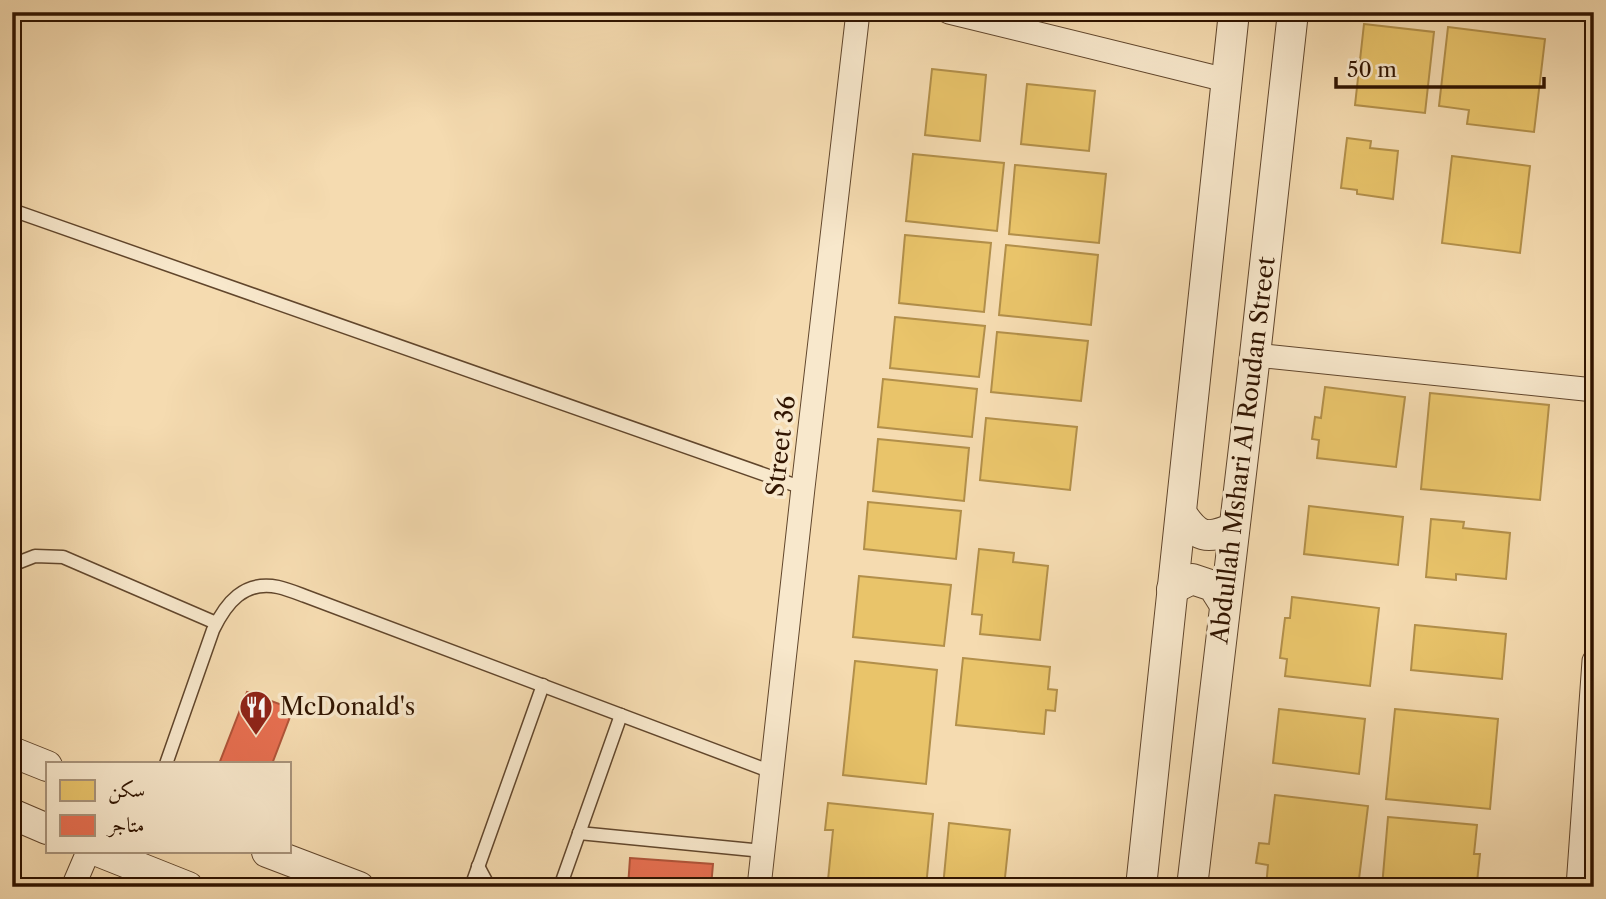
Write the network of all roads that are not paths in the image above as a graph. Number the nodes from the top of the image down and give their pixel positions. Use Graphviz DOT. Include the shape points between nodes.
graph roads {
  1 [pos="858,12"];
  2 [pos="949,12"];
  3 [pos="1234,12"];
  4 [pos="1293,12"];
  5 [pos="1226,80"];
  6 [pos="12,210"];
  7 [pos="1255,355"];
  8 [pos="1594,390"];
  9 [pos="803,488"];
  10 [pos="1181,513"];
  11 [pos="1234,528"];
  12 [pos="12,565"];
  13 [pos="1172,589"];
  14 [pos="1225,605"];
  15 [pos="216,623"];
  16 [pos="1594,661"];
  17 [pos="542,685"];
  18 [pos="621,715"];
  19 [pos="12,752"];
  20 [pos="167,762"];
  21 [pos="46,766"];
  22 [pos="772,772"];
  23 [pos="12,814"];
  24 [pos="46,829"];
  25 [pos="579,833"];
  26 [pos="763,851"];
  27 [pos="88,853"];
  28 [pos="103,853"];
  29 [pos="270,853"];
  30 [pos="478,866"];
  31 [pos="73,887"];
  32 [pos="188,887"];
  33 [pos="359,887"];
  34 [pos="471,887"];
  35 [pos="491,887"];
  36 [pos="560,887"];
  37 [pos="759,887"];
  38 [pos="1141,887"];
  39 [pos="1192,887"];
  40 [pos="1578,887"];
  1 -- 9 [label="street, Street 36"];
  2 -- 5 [label="street"];
  3 -- 5 [label="street"];
  4 -- 7 [label="street, Abdullah Mshari Al Roudan Street"];
  5 -- 10 [label="street"];
  6 -- 9 [label="lane"];
  7 -- 8 [label="street"];
  7 -- 11 [label="street, Abdullah Mshari Al Roudan Street"];
  9 -- 22 [label="street, Street 36"];
  10 -- 11 [label="street" via="1193,530 1214,537"];
  10 -- 13 [label="street"];
  11 -- 14 [label="street, Abdullah Mshari Al Roudan Street"];
  12 -- 15 [label="lane" via="34,556 63,556"];
  13 -- 14 [label="street" via="1192,579 1213,586"];
  13 -- 38 [label="street"];
  14 -- 39 [label="street, Abdullah Mshari Al Roudan Street"];
  15 -- 17 [label="lane" via="240,594 263,586 278,587"];
  15 -- 20 [label="lane"];
  16 -- 40 [label="street"];
  17 -- 18 [label="lane"];
  17 -- 30 [label="lane"];
  18 -- 22 [label="lane"];
  18 -- 25 [label="lane"];
  19 -- 21 [label="street"];
  22 -- 26 [label="street, Street 36"];
  23 -- 24 [label="street"];
  25 -- 26 [label="lane"];
  25 -- 36 [label="lane"];
  26 -- 37 [label="street, Street 36"];
  27 -- 31 [label="street"];
  28 -- 32 [label="street"];
  29 -- 33 [label="street"];
  30 -- 34 [label="lane"];
  30 -- 35 [label="lane"];
}
